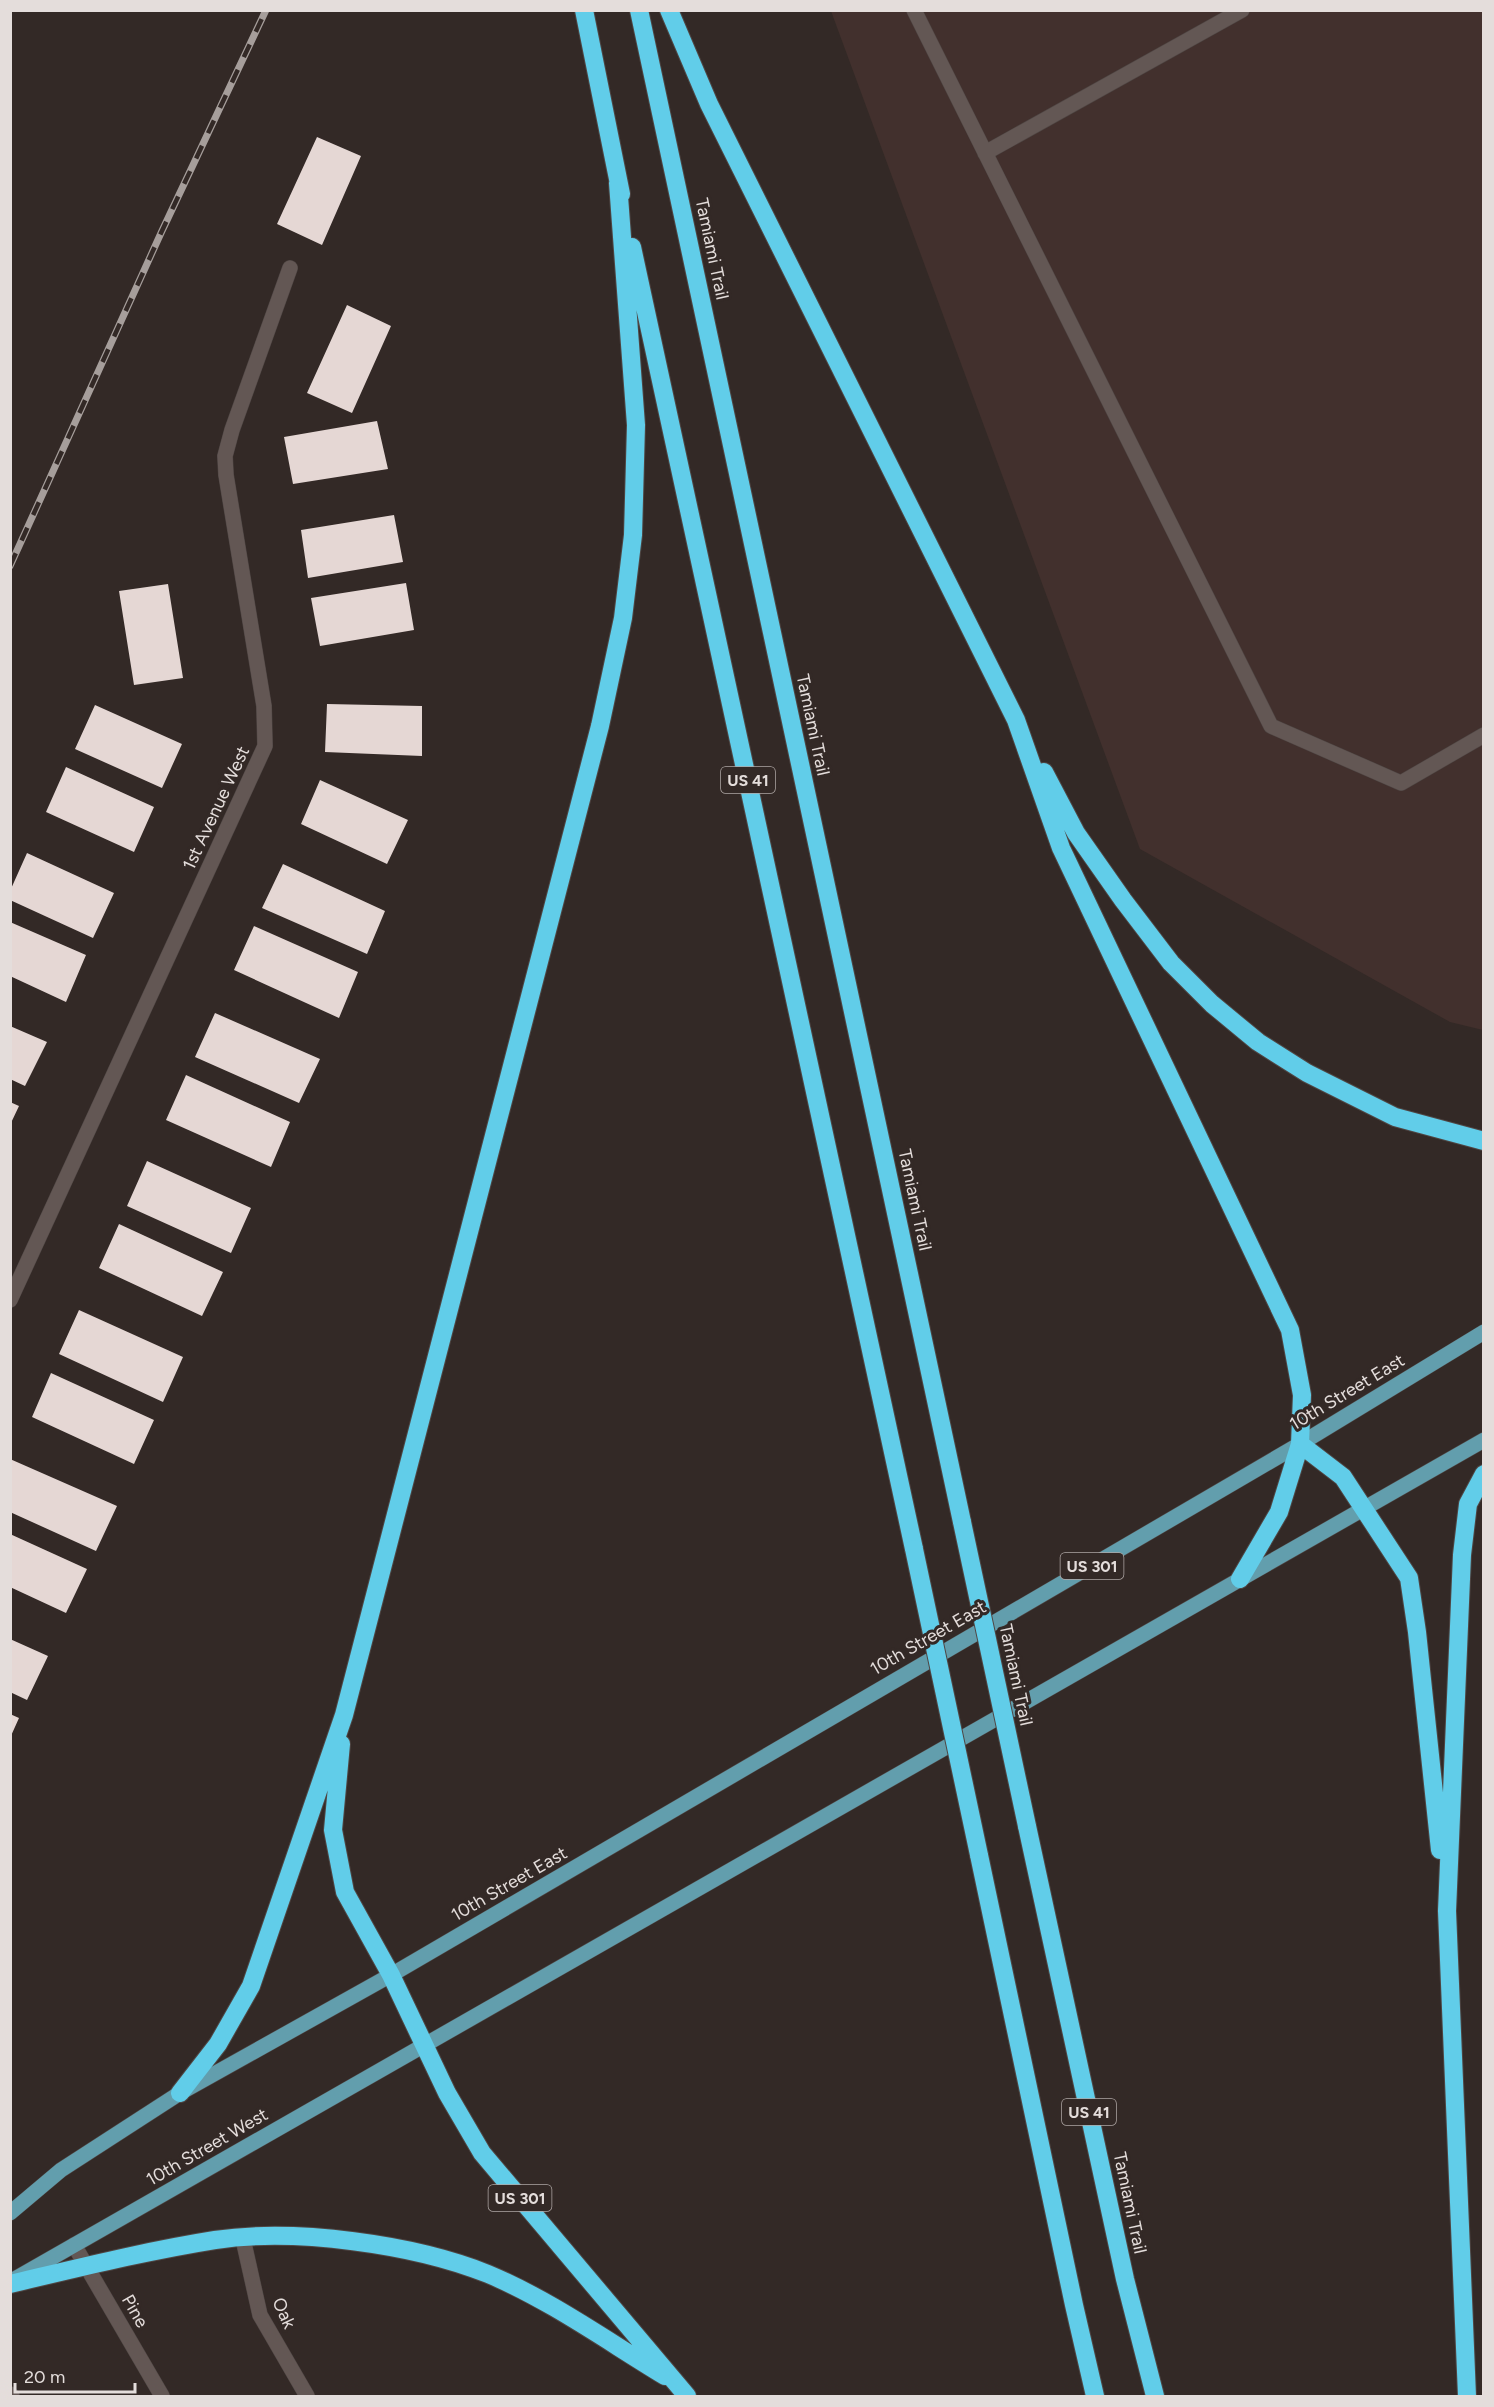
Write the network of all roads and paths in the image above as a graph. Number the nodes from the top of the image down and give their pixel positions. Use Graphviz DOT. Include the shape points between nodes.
graph roads {
  1 [pos="584,10"];
  2 [pos="639,10"];
  3 [pos="669,10"];
  4 [pos="914,10"];
  5 [pos="1242,10"];
  6 [pos="985,153"];
  7 [pos="618,183"];
  8 [pos="290,268"];
  9 [pos="1016,720"];
  10 [pos="1484,735"];
  11 [pos="1484,1140"];
  12 [pos="10,1300"];
  13 [pos="1484,1332"];
  14 [pos="1484,1440"];
  15 [pos="1300,1444"];
  16 [pos="1484,1474"];
  17 [pos="1365,1507"];
  18 [pos="1240,1579"];
  19 [pos="344,1715"];
  20 [pos="1447,1911"];
  21 [pos="391,1975"];
  22 [pos="423,2046"];
  23 [pos="180,2093"];
  24 [pos="10,2213"];
  25 [pos="243,2239"];
  26 [pos="74,2246"];
  27 [pos="86,2265"];
  28 [pos="10,2283"];
  29 [pos="683,2391"];
  30 [pos="162,2397"];
  31 [pos="307,2397"];
  32 [pos="1095,2397"];
  33 [pos="1155,2397"];
  34 [pos="1467,2397"];
  1 -- 7 [label="highway, US 41"];
  2 -- 33 [label="highway, Tamiami Trail / US 41, bridge" via="1027,1826 1125,2279"];
  3 -- 9 [label="highway" via="709,104"];
  4 -- 6 [label="street"];
  5 -- 6 [label="street"];
  6 -- 10 [label="street" via="1271,726 1401,783"];
  7 -- 19 [label="highway" via="636,425 633,535 623,618 600,726"];
  7 -- 32 [label="highway, US 41, bridge"];
  8 -- 12 [label="street, 1st Avenue West" via="225,456 264,706 265,746"];
  9 -- 11 [label="highway" via="1076,833 1171,963 1212,1004 1258,1042 1395,1117"];
  9 -- 15 [label="highway" via="1061,848 1290,1330 1302,1395"];
  13 -- 15 [label="main road, 10th Street East / US 301"];
  14 -- 17 [label="main road"];
  15 -- 17 [label="highway" via="1343,1477"];
  15 -- 18 [label="highway" via="1280,1512"];
  15 -- 21 [label="main road, 10th Street East / US 301"];
  16 -- 20 [label="highway" via="1468,1504 1462,1555"];
  17 -- 18 [label="main road"];
  17 -- 20 [label="highway" via="1409,1578"];
  18 -- 22 [label="main road"];
  19 -- 21 [label="highway" via="333,1830 345,1892"];
  19 -- 23 [label="highway" via="250,1986 218,2044"];
  20 -- 34 [label="highway"];
  21 -- 22 [label="highway, US 301"];
  21 -- 23 [label="main road"];
  22 -- 26 [label="main road, 10th Street West"];
  22 -- 29 [label="highway, US 301" via="482,2153"];
  23 -- 24 [label="main road" via="61,2170"];
  25 -- 27 [label="highway" via="217,2240"];
  25 -- 29 [label="highway" via="296,2236 373,2244 435,2257 487,2274 539,2298"];
  25 -- 31 [label="street, Oak" via="260,2315"];
  26 -- 27 [label="street, Pine"];
  26 -- 28 [label="main road, 10th Street West"];
  27 -- 28 [label="highway"];
  27 -- 30 [label="street, Pine"];
}
